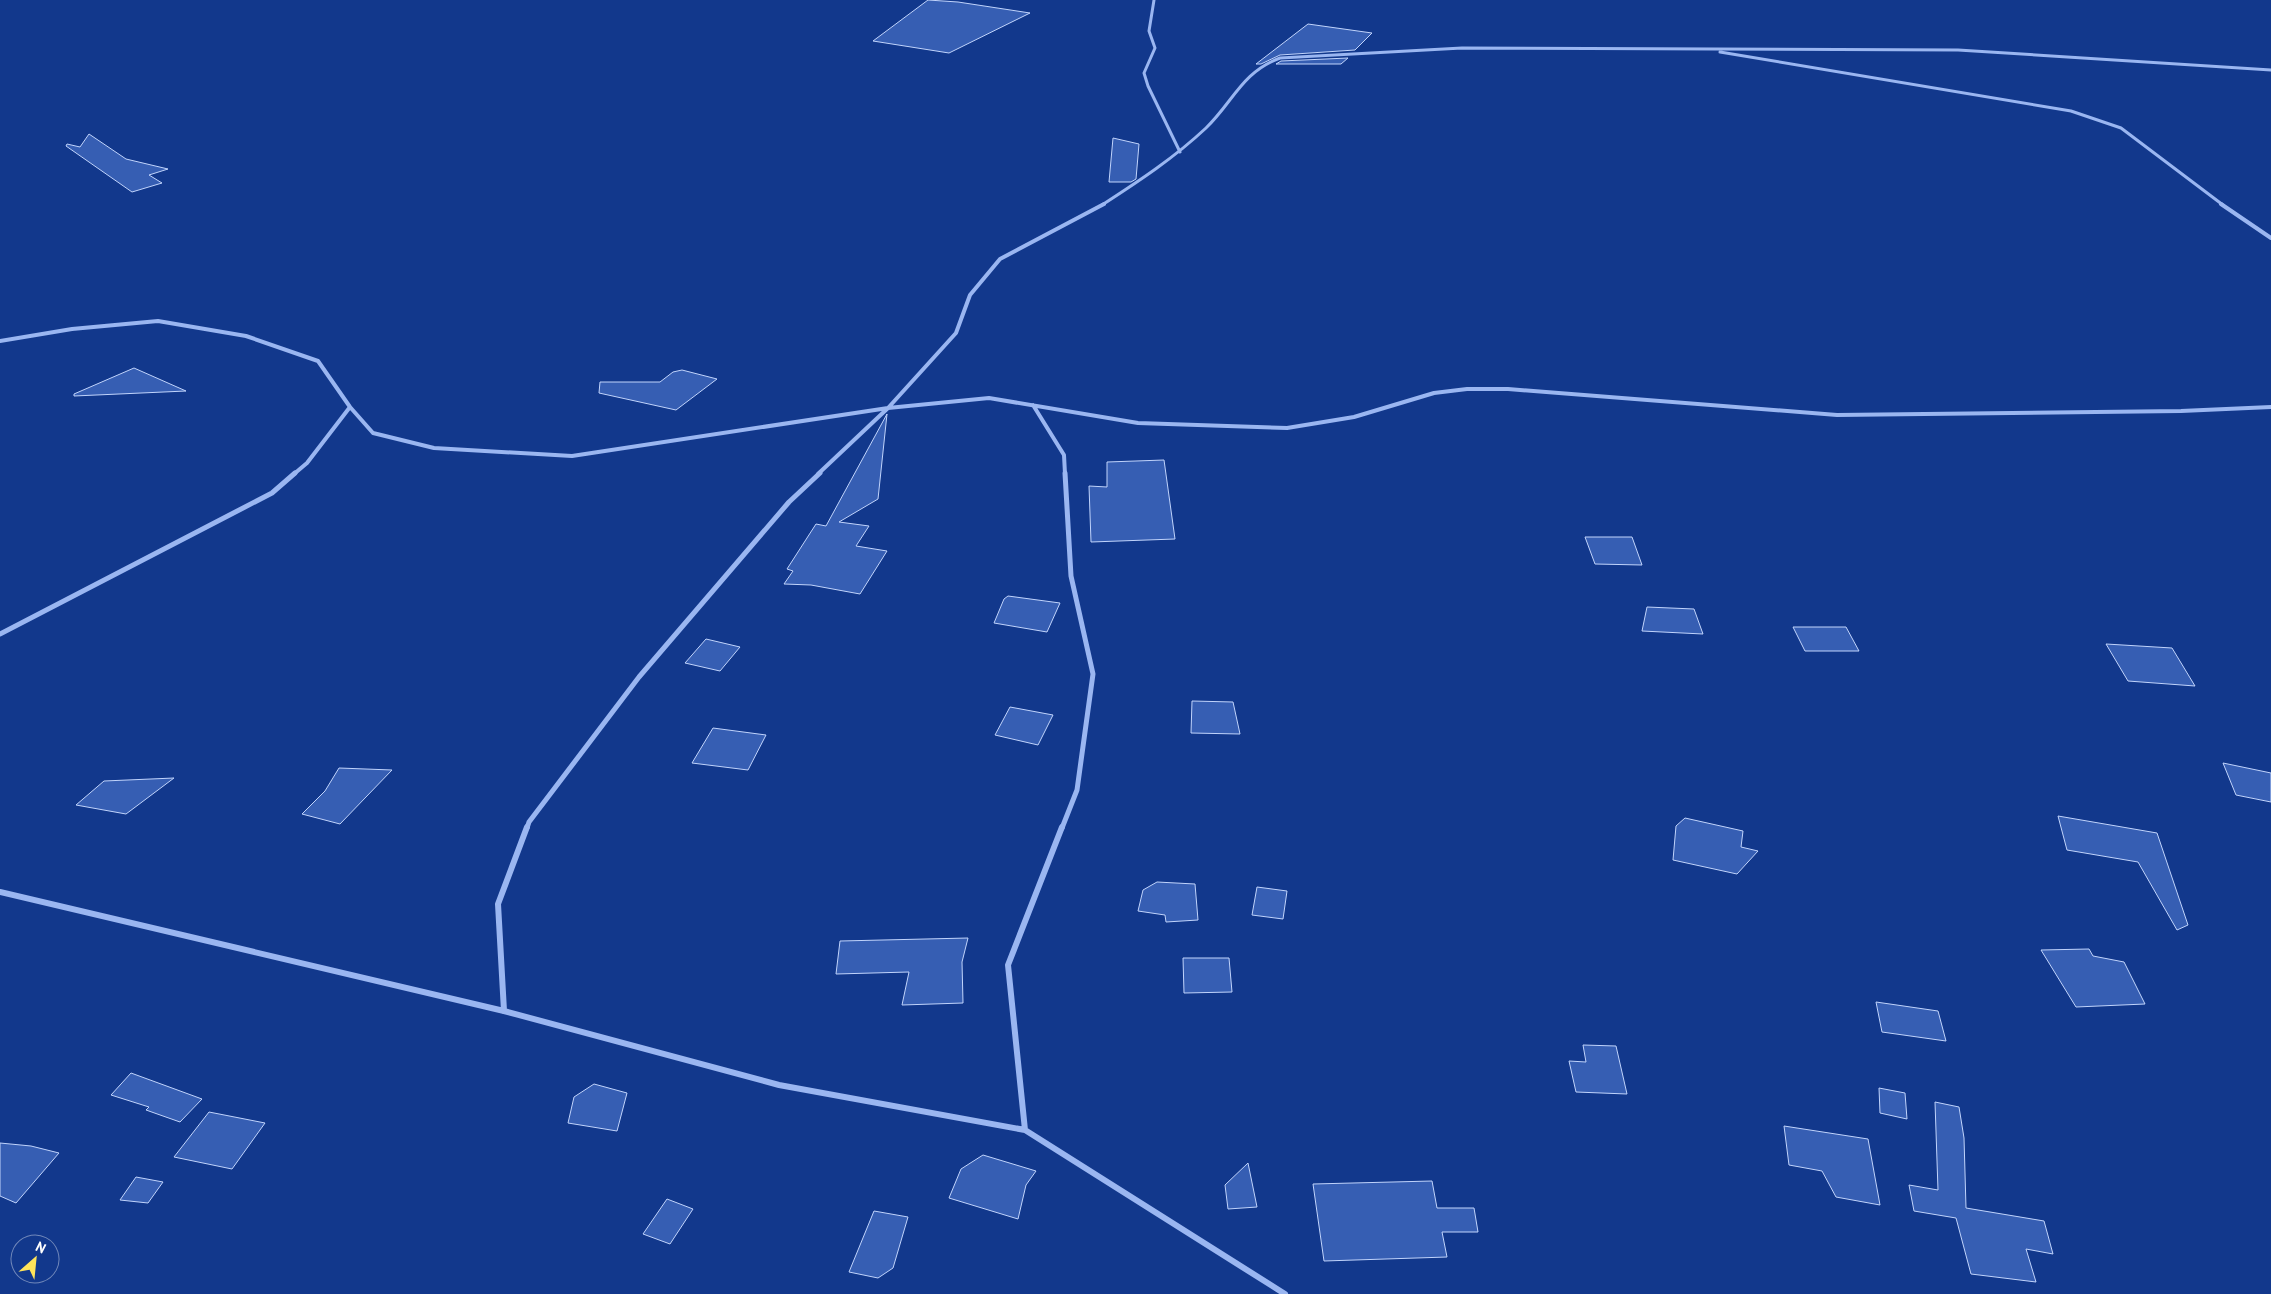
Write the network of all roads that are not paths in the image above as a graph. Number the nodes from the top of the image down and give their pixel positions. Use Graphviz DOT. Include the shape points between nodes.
graph roads {
  1 [pos="1154,0"];
  2 [pos="1705,50"];
  3 [pos="2271,70"];
  4 [pos="1180,152"];
  5 [pos="2271,238"];
  6 [pos="0,341"];
  7 [pos="1033,405"];
  8 [pos="350,407"];
  9 [pos="2271,407"];
  10 [pos="888,408"];
  11 [pos="0,634"];
  12 [pos="0,892"];
  13 [pos="504,1011"];
  14 [pos="1025,1130"];
  15 [pos="1285,1294"];
  1 -- 4 [label="street" via="1149,31 1155,48 1144,73"];
  2 -- 3 [label="street" via="1958,50"];
  2 -- 4 [label="street" via="1462,48 1280,58 1264,64 1240,85 1209,125"];
  2 -- 5 [label="street" via="2071,111 2121,128"];
  4 -- 10 [label="street" via="1101,206 1000,259 970,295 956,333"];
  6 -- 8 [label="street" via="72,329 158,322 246,336 318,361"];
  7 -- 9 [label="street" via="1138,423 1287,428 1354,417 1434,393 1467,389 1508,389 1837,415"];
  7 -- 10 [label="street" via="989,398"];
  7 -- 14 [label="street" via="1064,455 1071,576 1093,674 1077,790 1008,965"];
  8 -- 10 [label="street" via="373,433 434,448 572,456"];
  8 -- 11 [label="street" via="307,464 272,493"];
  10 -- 13 [label="street" via="789,502 639,677 529,822 498,904"];
  12 -- 13 [label="street"];
  13 -- 14 [label="street" via="778,1086"];
  14 -- 15 [label="street"];
}
